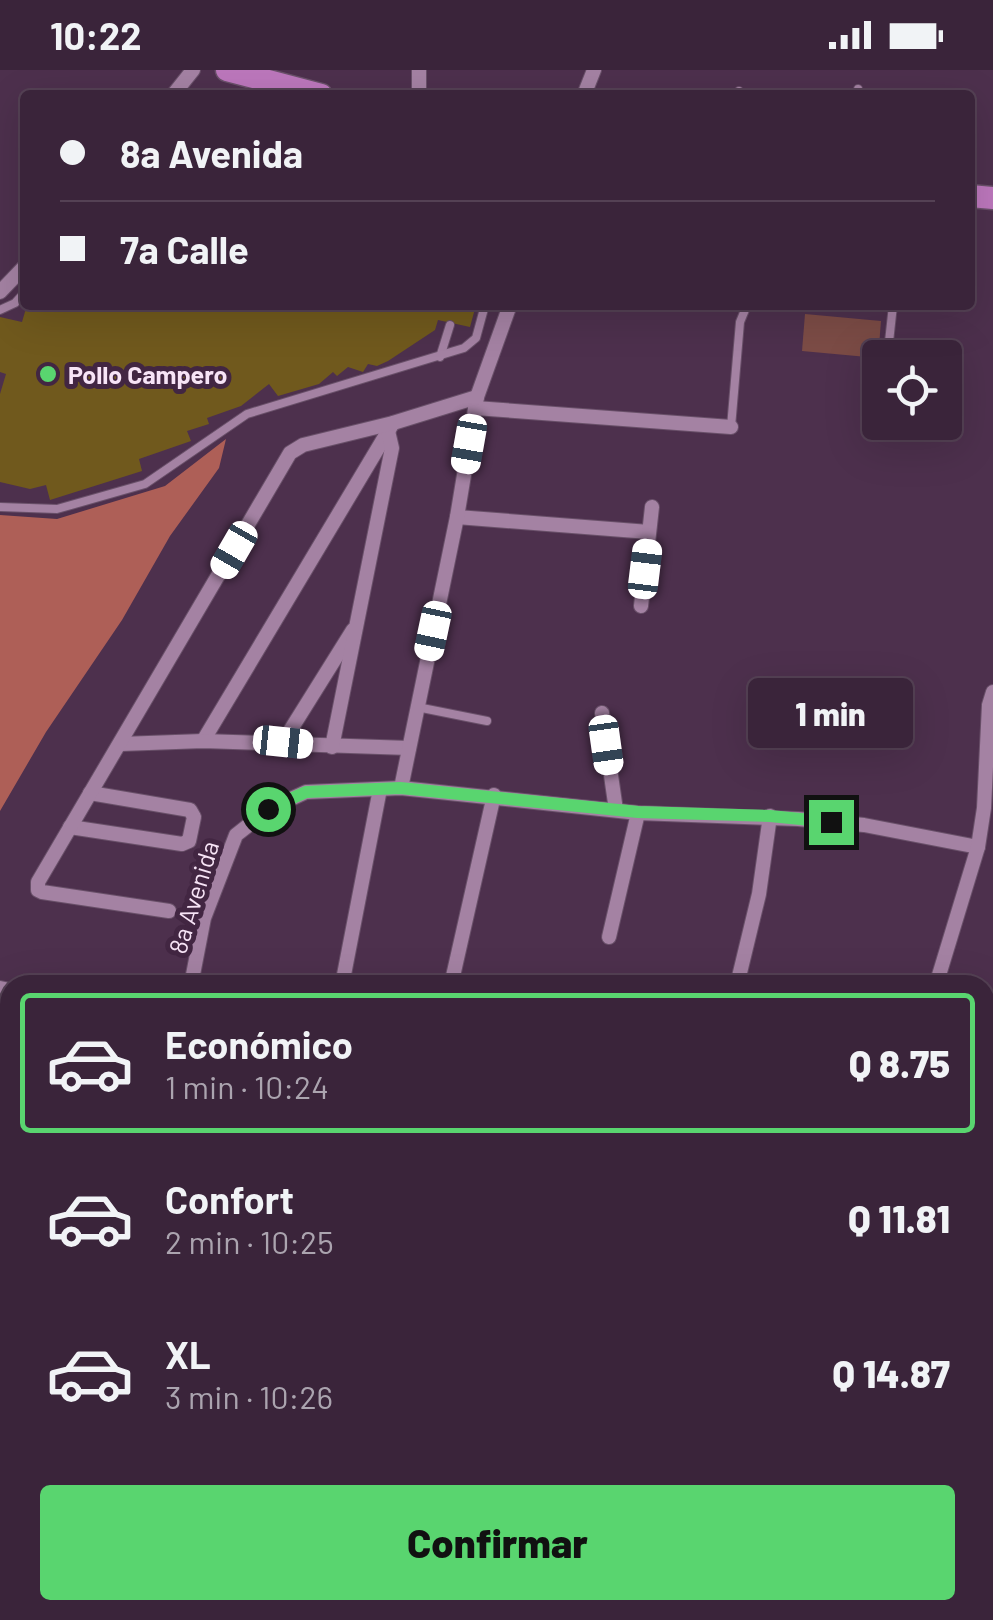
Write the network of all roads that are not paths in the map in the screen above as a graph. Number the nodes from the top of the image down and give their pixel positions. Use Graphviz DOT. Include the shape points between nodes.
graph roads {
  1 [pos="193,70"];
  2 [pos="227,70"];
  3 [pos="267,75"];
  4 [pos="176,90"];
  5 [pos="308,90"];
  6 [pos="20,271"];
  7 [pos="0,292"];
  8 [pos="484,310"];
  9 [pos="508,310"];
  10 [pos="745,310"];
  11 [pos="892,310"];
  12 [pos="450,326"];
  13 [pos="889,340"];
  14 [pos="440,356"];
  15 [pos="476,402"];
  16 [pos="391,427"];
  17 [pos="731,427"];
  18 [pos="0,507"];
  19 [pos="652,507"];
  20 [pos="457,517"];
  21 [pos="650,532"];
  22 [pos="641,606"];
  23 [pos="342,661"];
  24 [pos="993,692"];
  25 [pos="417,707"];
  26 [pos="602,713"];
  27 [pos="486,721"];
  28 [pos="990,736"];
  29 [pos="204,741"];
  30 [pos="283,742"];
  31 [pos="121,744"];
  32 [pos="332,748"];
  33 [pos="408,748"];
  34 [pos="989,776"];
  35 [pos="400,788"];
  36 [pos="380,789"];
  37 [pos="90,793"];
  38 [pos="494,795"];
  39 [pos="616,810"];
  40 [pos="638,812"];
  41 [pos="770,816"];
  42 [pos="70,827"];
  43 [pos="978,847"];
  44 [pos="169,911"];
  45 [pos="609,937"];
  46 [pos="193,975"];
  47 [pos="344,975"];
  48 [pos="453,975"];
  49 [pos="740,975"];
  50 [pos="939,975"];
  1 -- 4 [label="street"];
  2 -- 3 [label="main road"];
  3 -- 5 [label="main road"];
  6 -- 7 [label="street"];
  8 -- 14 [label="lane" via="471,344"];
  9 -- 15 [label="street"];
  10 -- 17 [label="lane"];
  11 -- 13 [label="lane"];
  12 -- 14 [label="lane"];
  14 -- 18 [label="lane" via="247,414 144,484 57,509"];
  15 -- 16 [label="street"];
  15 -- 17 [label="street"];
  15 -- 20 [label="street"];
  16 -- 23 [label="street" via="359,620"];
  16 -- 29 [label="street"];
  16 -- 31 [label="street" via="290,453"];
  19 -- 21 [label="street"];
  20 -- 21 [label="street"];
  20 -- 25 [label="street"];
  21 -- 22 [label="street"];
  23 -- 30 [label="street"];
  23 -- 32 [label="street"];
  24 -- 28 [label="street"];
  25 -- 27 [label="lane"];
  25 -- 33 [label="street"];
  26 -- 39 [label="street"];
  28 -- 34 [label="street"];
  29 -- 30 [label="street"];
  29 -- 31 [label="street"];
  30 -- 32 [label="street"];
  31 -- 37 [label="street"];
  32 -- 33 [label="street"];
  33 -- 35 [label="street"];
  34 -- 43 [label="street"];
  35 -- 36 [label="street, 8a Avenida"];
  35 -- 38 [label="street, 8a Avenida"];
  36 -- 46 [label="street, 8a Avenida" via="306,792 268,809 236,835 204,918"];
  36 -- 47 [label="street"];
  37 -- 42 [label="street"];
  37 -- 42 [label="street" via="190,810 190,842"];
  38 -- 39 [label="street, 8a Avenida"];
  38 -- 48 [label="street"];
  39 -- 40 [label="street, 8a Avenida"];
  40 -- 41 [label="street, 8a Avenida"];
  40 -- 45 [label="street"];
  41 -- 43 [label="street, 8a Avenida"];
  41 -- 49 [label="street"];
  42 -- 44 [label="street" via="38,890"];
  43 -- 50 [label="street"];
}
